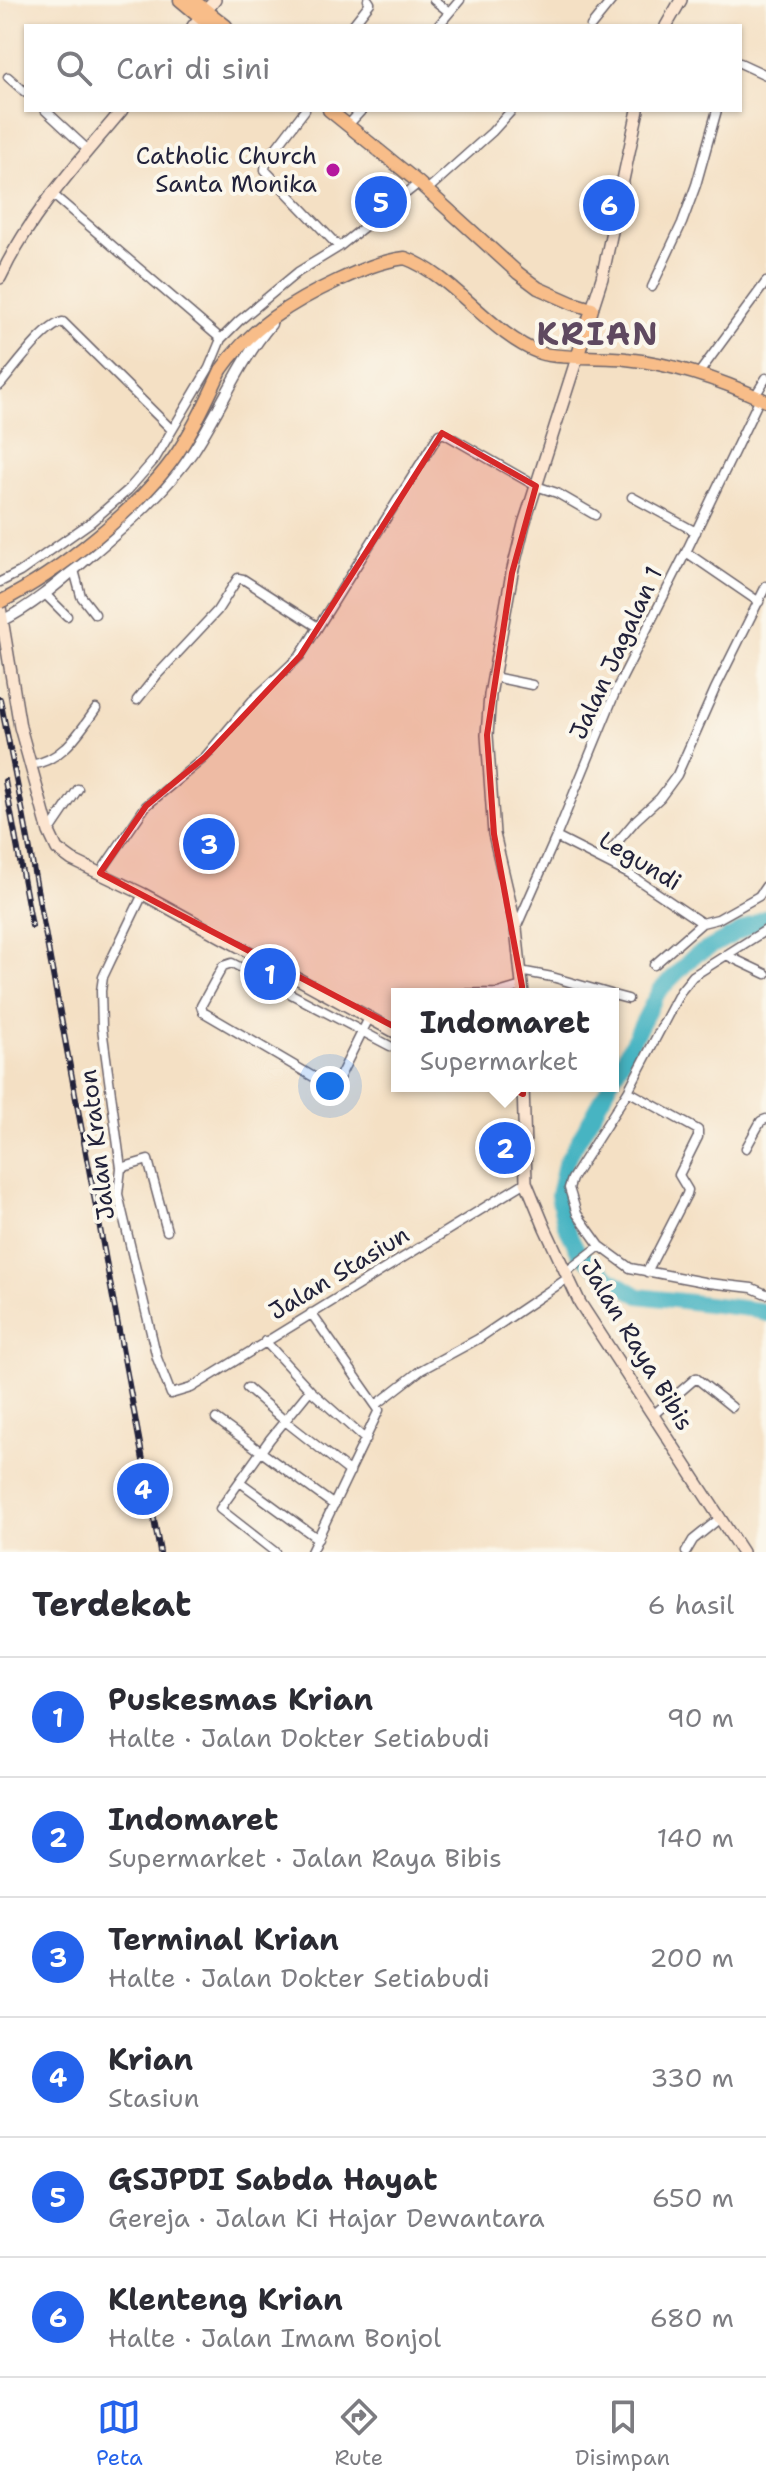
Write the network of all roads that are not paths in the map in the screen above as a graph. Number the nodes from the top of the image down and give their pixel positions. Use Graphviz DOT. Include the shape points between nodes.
graph roads {
  1 [pos="180,0"];
  2 [pos="193,0"];
  3 [pos="368,0"];
  4 [pos="434,0"];
  5 [pos="460,0"];
  6 [pos="612,0"];
  7 [pos="681,0"];
  8 [pos="449,12"];
  9 [pos="205,16"];
  10 [pos="354,24"];
  11 [pos="440,24"];
  12 [pos="593,24"];
  13 [pos="667,24"];
  14 [pos="742,64"];
  15 [pos="766,75"];
  16 [pos="8,77"];
  17 [pos="24,91"];
  18 [pos="47,112"];
  19 [pos="120,112"];
  20 [pos="303,112"];
  21 [pos="332,112"];
  22 [pos="360,112"];
  23 [pos="510,112"];
  24 [pos="638,112"];
  25 [pos="716,112"];
  26 [pos="348,125"];
  27 [pos="88,150"];
  28 [pos="423,187"];
  29 [pos="51,193"];
  30 [pos="339,247"];
  31 [pos="0,278"];
  32 [pos="766,282"];
  33 [pos="652,287"];
  34 [pos="304,298"];
  35 [pos="592,309"];
  36 [pos="221,339"];
  37 [pos="578,355"];
  38 [pos="699,373"];
  39 [pos="766,378"];
  40 [pos="0,385"];
  41 [pos="760,399"];
  42 [pos="172,430"];
  43 [pos="536,486"];
  44 [pos="131,495"];
  45 [pos="632,497"];
  46 [pos="145,509"];
  47 [pos="595,515"];
  48 [pos="696,532"];
  49 [pos="686,552"];
  50 [pos="74,570"];
  51 [pos="0,582"];
  52 [pos="766,586"];
  53 [pos="45,594"];
  54 [pos="759,602"];
  55 [pos="1,609"];
  56 [pos="95,614"];
  57 [pos="67,616"];
  58 [pos="318,627"];
  59 [pos="494,677"];
  60 [pos="532,685"];
  61 [pos="137,700"];
  62 [pos="96,709"];
  63 [pos="30,765"];
  64 [pos="78,789"];
  65 [pos="49,832"];
  66 [pos="556,837"];
  67 [pos="603,859"];
  68 [pos="100,873"];
  69 [pos="766,886"];
  70 [pos="143,894"];
  71 [pos="702,923"];
  72 [pos="516,928"];
  73 [pos="766,930"];
  74 [pos="726,955"];
  75 [pos="654,965"];
  76 [pos="520,971"];
  77 [pos="766,974"];
  78 [pos="523,988"];
  79 [pos="591,988"];
  80 [pos="619,996"];
  81 [pos="628,999"];
  82 [pos="369,1018"];
  83 [pos="391,1030"];
  84 [pos="362,1031"];
  85 [pos="390,1046"];
  86 [pos="628,1091"];
  87 [pos="523,1092"];
  88 [pos="766,1119"];
  89 [pos="746,1148"];
  90 [pos="121,1168"];
  91 [pos="526,1182"];
  92 [pos="167,1231"];
  93 [pos="598,1248"];
  94 [pos="647,1272"];
  95 [pos="567,1275"];
  96 [pos="766,1294"];
  97 [pos="311,1313"];
  98 [pos="265,1341"];
  99 [pos="247,1388"];
  100 [pos="310,1390"];
  101 [pos="171,1394"];
  102 [pos="376,1405"];
  103 [pos="732,1407"];
  104 [pos="653,1415"];
  105 [pos="216,1419"];
  106 [pos="285,1421"];
  107 [pos="366,1440"];
  108 [pos="262,1451"];
  109 [pos="350,1472"];
  110 [pos="240,1482"];
  111 [pos="334,1505"];
  112 [pos="719,1519"];
  113 [pos="318,1539"];
  114 [pos="275,1552"];
  115 [pos="311,1552"];
  116 [pos="686,1552"];
  117 [pos="742,1552"];
  1 -- 9 [label="main road"];
  2 -- 9 [label="main road"];
  3 -- 10 [label="street"];
  4 -- 8 [label="street"];
  5 -- 8 [label="street"];
  6 -- 12 [label="street"];
  7 -- 13 [label="main road"];
  8 -- 11 [label="street"];
  14 -- 15 [label="street"];
  16 -- 17 [label="street"];
  18 -- 27 [label="street"];
  19 -- 27 [label="main road"];
  20 -- 30 [label="street" via="266,161 265,170"];
  21 -- 26 [label="main road"];
  22 -- 26 [label="street"];
  23 -- 28 [label="street"];
  24 -- 35 [label="main road"];
  25 -- 33 [label="street" via="696,185"];
  26 -- 28 [label="main road"];
  27 -- 29 [label="main road"];
  28 -- 30 [label="street"];
  28 -- 35 [label="main road" via="538,288"];
  29 -- 31 [label="main road"];
  29 -- 36 [label="street"];
  30 -- 36 [label="street" via="298,272"];
  32 -- 38 [label="street"];
  34 -- 37 [label="main road" via="373,265 405,258 522,344 544,354"];
  34 -- 46 [label="street" via="259,338 195,447"];
  34 -- 55 [label="main road, bridge" via="270,317 235,350 177,454 146,492"];
  35 -- 37 [label="main road"];
  36 -- 42 [label="street"];
  37 -- 38 [label="main road"];
  37 -- 43 [label="main road"];
  38 -- 41 [label="main road"];
  39 -- 41 [label="street, Jalan Jagalan 1"];
  40 -- 42 [label="street" via="48,330 63,322"];
  41 -- 48 [label="street, Jalan Jagalan 1"];
  42 -- 44 [label="street"];
  43 -- 47 [label="street"];
  43 -- 58 [label="street" via="441,433"];
  43 -- 59 [label="main road" via="512,573"];
  44 -- 46 [label="street"];
  44 -- 51 [label="street"];
  45 -- 48 [label="street"];
  46 -- 50 [label="street"];
  48 -- 49 [label="street, Jalan Jagalan 1"];
  49 -- 54 [label="street"];
  49 -- 66 [label="street, Jalan Jagalan 1" via="617,688"];
  50 -- 53 [label="street"];
  50 -- 56 [label="street" via="81,596"];
  52 -- 54 [label="street"];
  53 -- 55 [label="street"];
  53 -- 57 [label="street"];
  54 -- 67 [label="street" via="677,775"];
  55 -- 63 [label="main road"];
  58 -- 61 [label="street" via="238,578 217,611"];
  58 -- 68 [label="street" via="300,656 252,701 205,757 146,806"];
  59 -- 60 [label="street"];
  59 -- 72 [label="main road" via="487,735 491,800"];
  62 -- 63 [label="street" via="69,746 45,763"];
  63 -- 65 [label="main road"];
  64 -- 65 [label="street"];
  65 -- 68 [label="main road" via="57,849"];
  66 -- 67 [label="street, Legundi"];
  66 -- 72 [label="street, Jalan Jagalan 1"];
  67 -- 71 [label="street, Legundi"];
  68 -- 70 [label="main road"];
  69 -- 71 [label="street" via="759,896"];
  70 -- 82 [label="main road"];
  70 -- 90 [label="street, Jalan Kraton" via="103,977 102,1028"];
  71 -- 75 [label="street"];
  72 -- 76 [label="main road"];
  73 -- 74 [label="street"];
  74 -- 77 [label="street"];
  74 -- 86 [label="street" via="693,976 680,992"];
  76 -- 78 [label="main road"];
  76 -- 79 [label="street"];
  80 -- 81 [label="street"];
  82 -- 83 [label="main road"];
  82 -- 84 [label="street"];
  84 -- 84 [label="street" via="232,963 223,966 201,1006 203,1012 329,1086 337,1082"];
  84 -- 85 [label="street"];
  86 -- 93 [label="street" via="569,1188 577,1214"];
  86 -- 94 [label="street" via="698,1130 679,1175 687,1194"];
  87 -- 91 [label="main road, Jalan Raya Bibis"];
  88 -- 89 [label="street"];
  90 -- 92 [label="street" via="148,1160"];
  90 -- 101 [label="street, Jalan Kraton" via="118,1194 157,1358"];
  91 -- 95 [label="main road, Jalan Raya Bibis"];
  91 -- 97 [label="street, Jalan Stasiun"];
  93 -- 94 [label="street"];
  93 -- 95 [label="street"];
  94 -- 96 [label="street"];
  95 -- 102 [label="street"];
  95 -- 104 [label="main road, Jalan Raya Bibis"];
  97 -- 98 [label="street, Jalan Stasiun"];
  97 -- 102 [label="street"];
  98 -- 100 [label="street"];
  98 -- 101 [label="street, Jalan Stasiun" via="191,1388"];
  99 -- 106 [label="street"];
  100 -- 106 [label="street"];
  100 -- 107 [label="street"];
  102 -- 107 [label="street" via="379,1412"];
  103 -- 104 [label="street" via="696,1378"];
  104 -- 112 [label="main road, Jalan Raya Bibis"];
  105 -- 108 [label="street"];
  106 -- 108 [label="street"];
  106 -- 109 [label="street"];
  107 -- 109 [label="street"];
  108 -- 110 [label="street"];
  108 -- 111 [label="street"];
  109 -- 111 [label="street"];
  110 -- 113 [label="street"];
  110 -- 114 [label="street" via="221,1511"];
  111 -- 113 [label="street"];
  112 -- 116 [label="street"];
  112 -- 117 [label="main road, Jalan Raya Bibis"];
  113 -- 115 [label="street"];
}
